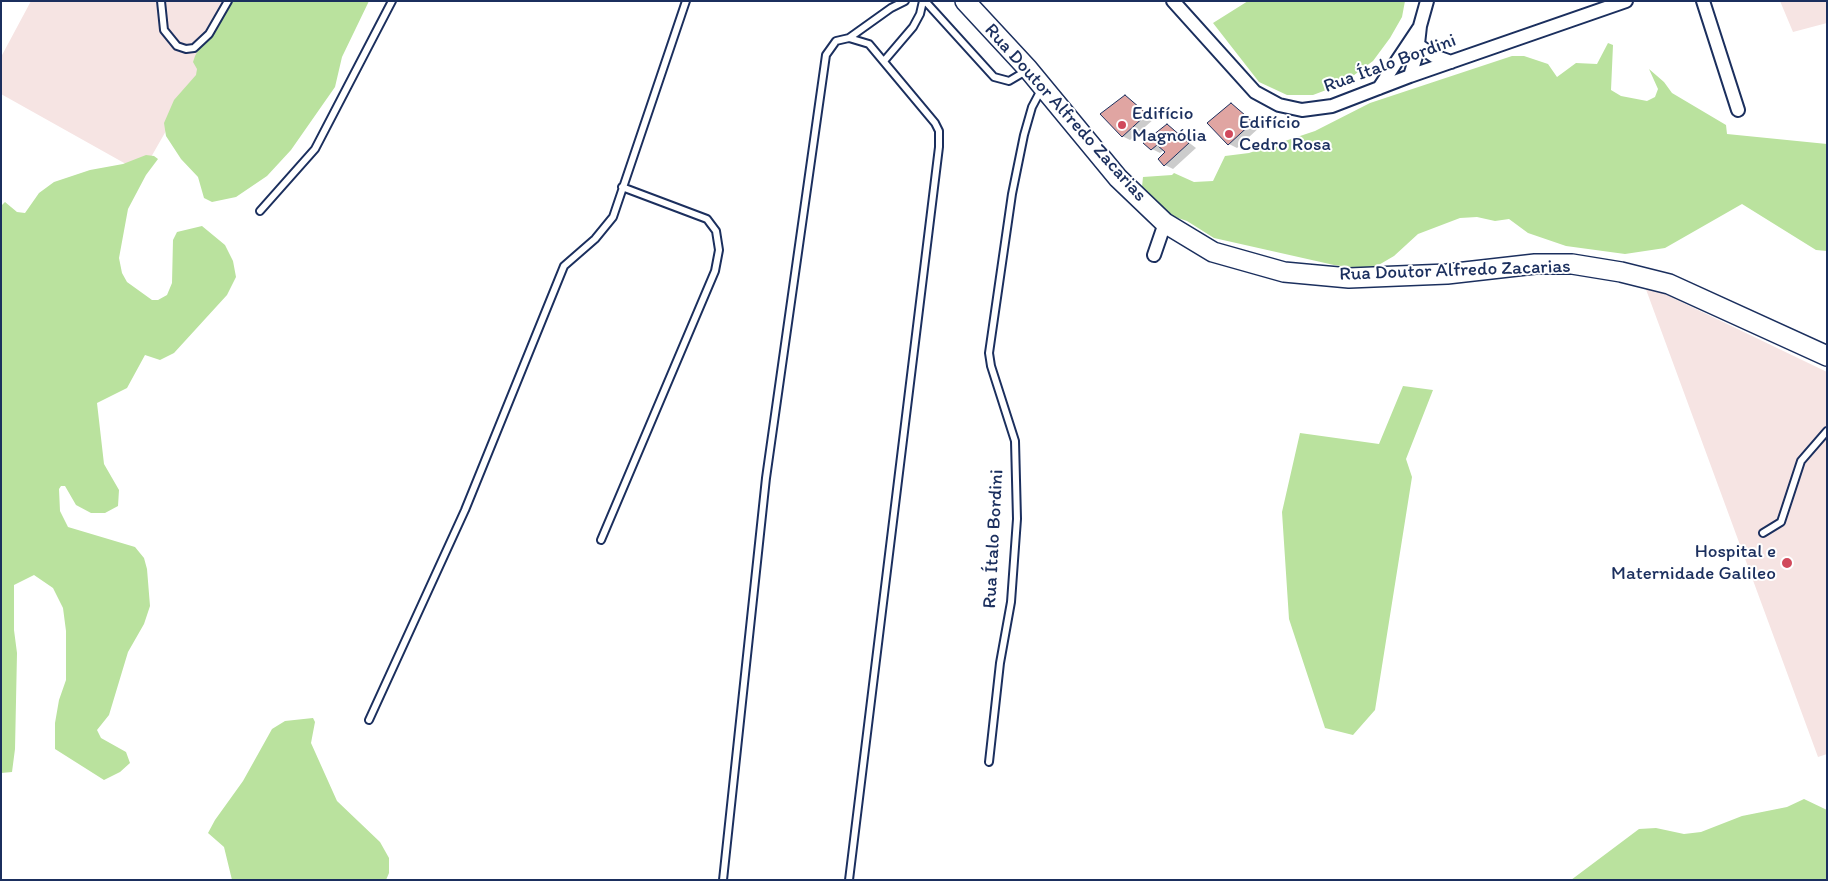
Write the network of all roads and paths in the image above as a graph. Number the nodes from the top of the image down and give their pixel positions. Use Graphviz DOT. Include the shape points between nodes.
graph roads {
  1 [pos="161,1"];
  2 [pos="228,1"];
  3 [pos="392,1"];
  4 [pos="686,1"];
  5 [pos="905,1"];
  6 [pos="924,1"];
  7 [pos="965,1"];
  8 [pos="1173,1"];
  9 [pos="1427,1"];
  10 [pos="1626,1"];
  11 [pos="1703,1"];
  12 [pos="1420,26"];
  13 [pos="849,38"];
  14 [pos="1418,45"];
  15 [pos="884,61"];
  16 [pos="1451,62"];
  17 [pos="1028,69"];
  18 [pos="1410,76"];
  19 [pos="1043,87"];
  20 [pos="1378,88"];
  21 [pos="1738,110"];
  22 [pos="622,187"];
  23 [pos="260,211"];
  24 [pos="1165,223"];
  25 [pos="1154,255"];
  26 [pos="1827,356"];
  27 [pos="1827,431"];
  28 [pos="1763,532"];
  29 [pos="601,540"];
  30 [pos="369,720"];
  31 [pos="989,762"];
  32 [pos="724,880"];
  33 [pos="849,880"];
  1 -- 2 [label="lane" via="164,30 177,46 186,49 194,48 209,34"];
  3 -- 23 [label="lane" via="315,149"];
  4 -- 22 [label="lane"];
  5 -- 13 [label="lane"];
  6 -- 15 [label="lane" via="913,27"];
  6 -- 17 [label="lane" via="994,77 1009,81"];
  7 -- 17 [label="street, Rua Doutor Alfredo Zacarias"];
  8 -- 20 [label="street, Rua Ítalo Bordini" via="1254,92 1278,105 1302,110 1318,109"];
  9 -- 12 [label="street"];
  10 -- 16 [label="street, Rua Ítalo Bordini"];
  11 -- 21 [label="street"];
  12 -- 14 [label="street"];
  12 -- 20 [label="street"];
  13 -- 15 [label="lane" via="869,44"];
  13 -- 32 [label="lane" via="830,46 824,65 766,478"];
  14 -- 16 [label="street"];
  14 -- 18 [label="street"];
  15 -- 33 [label="lane" via="936,123 939,147"];
  16 -- 18 [label="street, Rua Ítalo Bordini"];
  17 -- 19 [label="street, Rua Doutor Alfredo Zacarias"];
  18 -- 20 [label="street, Rua Ítalo Bordini"];
  19 -- 24 [label="street, Rua Doutor Alfredo Zacarias" via="1118,178"];
  19 -- 31 [label="lane, Rua Ítalo Bordini" via="1032,107 1024,135 989,352 1015,441 1017,520 1011,602 1000,662"];
  22 -- 29 [label="lane" via="707,219 716,231 718,250 715,271"];
  22 -- 30 [label="lane" via="613,216 595,239 564,266 465,510"];
  24 -- 25 [label="street"];
  24 -- 26 [label="street, Rua Doutor Alfredo Zacarias" via="1213,252 1284,272 1349,278 1447,274 1535,264 1572,264 1621,272 1668,284"];
  27 -- 28 [label="lane" via="1801,461 1781,522"];
}
